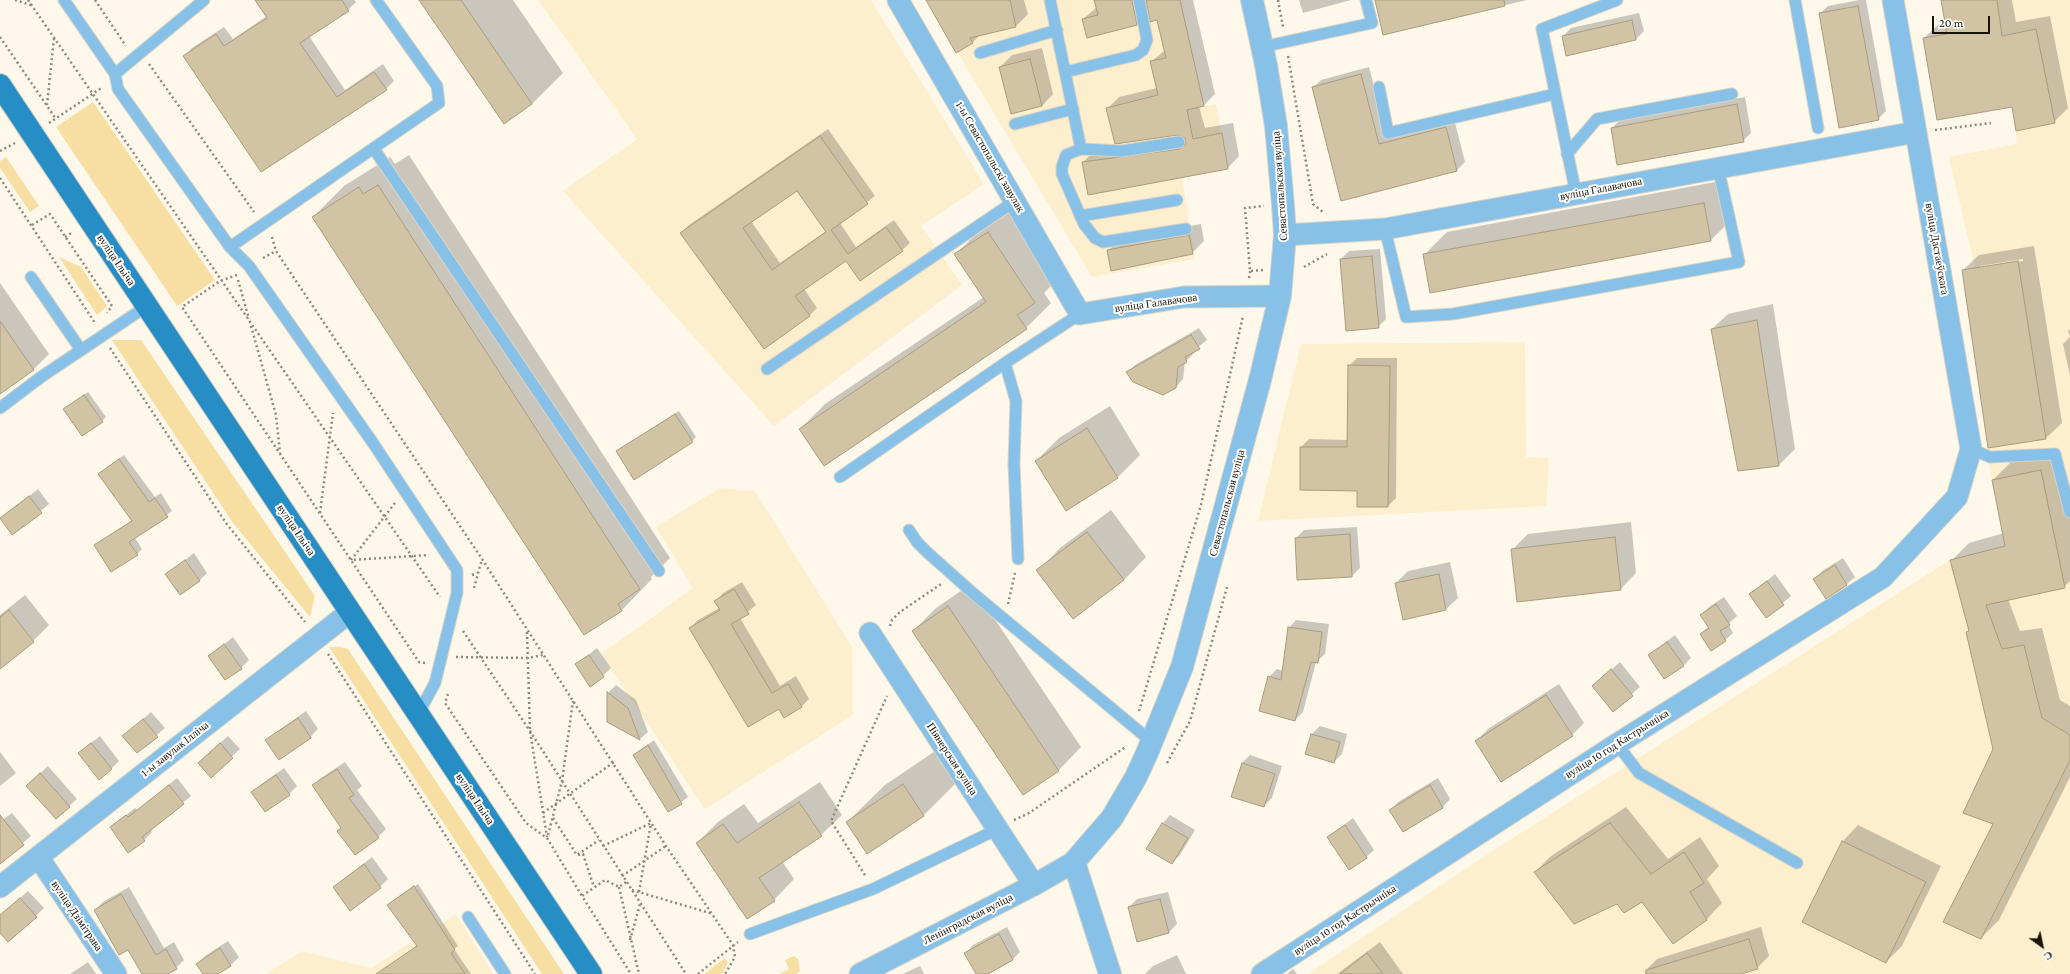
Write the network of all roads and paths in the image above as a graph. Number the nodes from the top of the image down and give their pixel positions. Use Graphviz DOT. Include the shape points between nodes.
graph roads {
  1 [pos="15,0"];
  2 [pos="28,0"];
  3 [pos="64,0"];
  4 [pos="95,0"];
  5 [pos="204,0"];
  6 [pos="376,0"];
  7 [pos="898,0"];
  8 [pos="1050,0"];
  9 [pos="1139,0"];
  10 [pos="1252,0"];
  11 [pos="1278,0"];
  12 [pos="1366,0"];
  13 [pos="1795,0"];
  14 [pos="1893,0"];
  15 [pos="1611,1"];
  16 [pos="32,5"];
  17 [pos="1057,30"];
  18 [pos="0,37"];
  19 [pos="54,38"];
  20 [pos="1285,42"];
  21 [pos="1262,47"];
  22 [pos="980,53"];
  23 [pos="134,58"];
  24 [pos="1065,72"];
  25 [pos="115,74"];
  26 [pos="107,84"];
  27 [pos="0,85"];
  28 [pos="1379,87"];
  29 [pos="93,94"];
  30 [pos="1555,94"];
  31 [pos="1732,94"];
  32 [pos="47,106"];
  33 [pos="1073,109"];
  34 [pos="56,119"];
  35 [pos="1991,123"];
  36 [pos="1015,124"];
  37 [pos="1818,128"];
  38 [pos="1916,132"];
  39 [pos="32,134"];
  40 [pos="1179,142"];
  41 [pos="374,149"];
  42 [pos="1081,149"];
  43 [pos="0,151"];
  44 [pos="1568,154"];
  45 [pos="1718,167"];
  46 [pos="0,178"];
  47 [pos="1576,194"];
  48 [pos="1177,200"];
  49 [pos="1015,201"];
  50 [pos="1314,204"];
  51 [pos="1269,206"];
  52 [pos="1080,216"];
  53 [pos="32,225"];
  54 [pos="263,225"];
  55 [pos="1186,229"];
  56 [pos="1385,229"];
  57 [pos="1285,235"];
  58 [pos="230,247"];
  59 [pos="276,251"];
  60 [pos="249,266"];
  61 [pos="1269,270"];
  62 [pos="1250,271"];
  63 [pos="237,275"];
  64 [pos="31,277"];
  65 [pos="220,280"];
  66 [pos="1280,296"];
  67 [pos="1247,297"];
  68 [pos="147,306"];
  69 [pos="1080,314"];
  70 [pos="105,317"];
  71 [pos="100,320"];
  72 [pos="250,321"];
  73 [pos="95,324"];
  74 [pos="102,335"];
  75 [pos="81,350"];
  76 [pos="1005,363"];
  77 [pos="767,369"];
  78 [pos="0,408"];
  79 [pos="333,412"];
  80 [pos="330,438"];
  81 [pos="1971,449"];
  82 [pos="280,454"];
  83 [pos="840,477"];
  84 [pos="1957,497"];
  85 [pos="395,503"];
  86 [pos="2070,512"];
  87 [pos="320,514"];
  88 [pos="384,517"];
  89 [pos="909,530"];
  90 [pos="432,555"];
  91 [pos="411,556"];
  92 [pos="482,559"];
  93 [pos="1018,559"];
  94 [pos="351,560"];
  95 [pos="659,571"];
  96 [pos="477,573"];
  97 [pos="952,575"];
  98 [pos="458,578"];
  99 [pos="472,595"];
  100 [pos="350,612"];
  101 [pos="453,616"];
  102 [pos="1005,620"];
  103 [pos="465,624"];
  104 [pos="463,631"];
  105 [pos="527,632"];
  106 [pos="317,638"];
  107 [pos="461,638"];
  108 [pos="875,640"];
  109 [pos="1213,641"];
  110 [pos="458,651"];
  111 [pos="543,655"];
  112 [pos="456,657"];
  113 [pos="480,657"];
  114 [pos="527,658"];
  115 [pos="430,659"];
  116 [pos="454,665"];
  117 [pos="449,688"];
  118 [pos="888,695"];
  119 [pos="573,701"];
  120 [pos="418,714"];
  121 [pos="1134,727"];
  122 [pos="530,731"];
  123 [pos="1152,742"];
  124 [pos="1617,744"];
  125 [pos="614,762"];
  126 [pos="1167,763"];
  127 [pos="562,781"];
  128 [pos="570,794"];
  129 [pos="557,803"];
  130 [pos="543,813"];
  131 [pos="552,818"];
  132 [pos="651,823"];
  133 [pos="998,829"];
  134 [pos="547,838"];
  135 [pos="599,840"];
  136 [pos="603,846"];
  137 [pos="666,846"];
  138 [pos="577,855"];
  139 [pos="39,858"];
  140 [pos="645,860"];
  141 [pos="1074,862"];
  142 [pos="1797,863"];
  143 [pos="622,876"];
  144 [pos="626,882"];
  145 [pos="1034,885"];
  146 [pos="0,886"];
  147 [pos="594,887"];
  148 [pos="619,887"];
  149 [pos="631,890"];
  150 [pos="873,890"];
  151 [pos="639,892"];
  152 [pos="582,896"];
  153 [pos="640,903"];
  154 [pos="713,914"];
  155 [pos="468,917"];
  156 [pos="750,934"];
  157 [pos="630,940"];
  158 [pos="733,945"];
  159 [pos="116,974"];
  160 [pos="505,974"];
  161 [pos="536,974"];
  162 [pos="591,974"];
  163 [pos="631,974"];
  164 [pos="639,974"];
  165 [pos="686,974"];
  166 [pos="698,974"];
  167 [pos="725,974"];
  168 [pos="860,974"];
  169 [pos="1110,974"];
  170 [pos="1262,974"];
  1 -- 16 [label="path"];
  2 -- 16 [label="path"];
  3 -- 25 [label="lane"];
  4 -- 23 [label="path"];
  5 -- 23 [label="lane"];
  6 -- 41 [label="lane" via="437,86 439,103"];
  7 -- 49 [label="street, 1-ы Севастопальскі завулак"];
  8 -- 17 [label="lane"];
  9 -- 24 [label="lane" via="1147,40 1143,50 1136,55"];
  10 -- 21 [label="street, Севастопальская вуліца"];
  11 -- 20 [label="path"];
  12 -- 20 [label="lane" via="1372,23"];
  13 -- 37 [label="lane"];
  14 -- 38 [label="street, вуліца Дастаеўскага"];
  15 -- 30 [label="lane" via="1542,29"];
  16 -- 19 [label="path"];
  17 -- 22 [label="lane"];
  17 -- 24 [label="lane"];
  18 -- 32 [label="path"];
  19 -- 29 [label="path"];
  19 -- 32 [label="path"];
  20 -- 21 [label="lane"];
  20 -- 50 [label="path"];
  21 -- 57 [label="street, Севастопальская вуліца" via="1276,126"];
  23 -- 25 [label="lane"];
  23 -- 54 [label="path" via="149,64"];
  24 -- 33 [label="lane"];
  25 -- 58 [label="lane" via="118,89"];
  26 -- 29 [label="path"];
  27 -- 39 [label="main road, вуліца Ільіча"];
  28 -- 30 [label="lane" via="1388,133"];
  29 -- 34 [label="path"];
  29 -- 65 [label="path"];
  30 -- 44 [label="lane"];
  31 -- 44 [label="lane" via="1597,119"];
  32 -- 34 [label="path"];
  33 -- 36 [label="lane"];
  33 -- 42 [label="lane"];
  34 -- 39 [label="path"];
  35 -- 38 [label="path"];
  38 -- 45 [label="street, вуліца Галавачова"];
  38 -- 81 [label="street, вуліца Дастаеўскага"];
  39 -- 43 [label="path"];
  39 -- 68 [label="main road, вуліца Ільіча"];
  40 -- 42 [label="lane" via="1122,151"];
  41 -- 54 [label="lane"];
  41 -- 95 [label="lane"];
  42 -- 52 [label="lane" via="1066,155 1062,166 1062,174"];
  44 -- 47 [label="lane"];
  45 -- 47 [label="street, вуліца Галавачова"];
  45 -- 56 [label="lane" via="1739,262 1453,314 1406,317"];
  46 -- 53 [label="path"];
  47 -- 56 [label="street, вуліца Галавачова"];
  48 -- 52 [label="lane"];
  49 -- 69 [label="street, 1-ы Севастопальскі завулак"];
  49 -- 77 [label="lane"];
  51 -- 62 [label="path" via="1245,208"];
  52 -- 55 [label="lane" via="1095,238 1103,242"];
  53 -- 70 [label="path" via="50,214 112,306"];
  53 -- 73 [label="path"];
  54 -- 58 [label="lane"];
  54 -- 59 [label="path" via="273,239"];
  56 -- 57 [label="street, вуліца Галавачова"];
  57 -- 66 [label="street, Севастопальская вуліца"];
  58 -- 60 [label="lane"];
  59 -- 60 [label="path"];
  59 -- 92 [label="path"];
  60 -- 63 [label="path"];
  60 -- 98 [label="lane" via="373,443 457,570"];
  61 -- 62 [label="path"];
  62 -- 67 [label="path"];
  63 -- 65 [label="path"];
  63 -- 72 [label="path"];
  64 -- 75 [label="lane"];
  65 -- 72 [label="path"];
  65 -- 82 [label="path" via="182,307"];
  66 -- 67 [label="street, вуліца Галавачова"];
  66 -- 123 [label="street, Севастопальская вуліца" via="1260,380 1182,667"];
  67 -- 69 [label="street, вуліца Галавачова" via="1184,297"];
  67 -- 121 [label="path" via="1201,505"];
  68 -- 74 [label="lane"];
  68 -- 100 [label="main road, вуліца Ільіча"];
  69 -- 76 [label="lane"];
  71 -- 73 [label="path"];
  72 -- 80 [label="path"];
  72 -- 82 [label="path" via="276,415"];
  73 -- 74 [label="path"];
  74 -- 75 [label="lane"];
  74 -- 106 [label="path" via="226,523"];
  75 -- 78 [label="lane"];
  76 -- 83 [label="lane"];
  76 -- 93 [label="lane" via="1016,401 1014,464"];
  79 -- 80 [label="path"];
  80 -- 87 [label="path"];
  80 -- 88 [label="path"];
  81 -- 84 [label="street, вуліца Дастаеўскага"];
  81 -- 86 [label="lane" via="1990,457 2055,454"];
  82 -- 87 [label="path"];
  84 -- 124 [label="street, вуліца 10 год Кастрычніка" via="1883,577"];
  85 -- 88 [label="path"];
  87 -- 94 [label="path"];
  88 -- 91 [label="path"];
  88 -- 94 [label="path"];
  89 -- 97 [label="lane" via="917,542"];
  90 -- 91 [label="path"];
  91 -- 94 [label="path"];
  91 -- 101 [label="path"];
  92 -- 96 [label="path"];
  92 -- 105 [label="path"];
  93 -- 102 [label="path"];
  94 -- 115 [label="path" via="419,662 427,663"];
  96 -- 98 [label="path"];
  96 -- 99 [label="path"];
  97 -- 102 [label="lane"];
  97 -- 108 [label="path" via="892,620"];
  98 -- 101 [label="lane"];
  100 -- 106 [label="street, 1-ы завулак Ілліча"];
  100 -- 120 [label="main road, вуліца Ільіча"];
  101 -- 104 [label="path"];
  101 -- 120 [label="lane" via="435,683"];
  102 -- 121 [label="lane"];
  103 -- 104 [label="path"];
  104 -- 107 [label="path"];
  104 -- 113 [label="path"];
  105 -- 111 [label="path"];
  105 -- 114 [label="path"];
  106 -- 139 [label="street, 1-ы завулак Ілліча"];
  106 -- 161 [label="path"];
  108 -- 133 [label="street, Піянерская вуліца"];
  109 -- 126 [label="path" via="1190,721"];
  110 -- 112 [label="path"];
  111 -- 114 [label="path"];
  111 -- 119 [label="path"];
  112 -- 113 [label="path"];
  112 -- 116 [label="path"];
  113 -- 114 [label="path"];
  113 -- 122 [label="path"];
  114 -- 122 [label="path"];
  117 -- 134 [label="path" via="446,703 526,823"];
  118 -- 150 [label="path" via="831,821"];
  119 -- 125 [label="path"];
  119 -- 127 [label="path"];
  120 -- 162 [label="main road, вуліца Ільіча"];
  121 -- 123 [label="lane"];
  121 -- 133 [label="path" via="1129,744 1029,813"];
  122 -- 127 [label="path"];
  122 -- 130 [label="path"];
  123 -- 141 [label="street, Севастопальская вуліца" via="1136,777 1112,818"];
  124 -- 142 [label="lane" via="1639,773"];
  124 -- 170 [label="street, вуліца 10 год Кастрычніка"];
  125 -- 128 [label="path"];
  125 -- 132 [label="path"];
  127 -- 128 [label="path"];
  127 -- 129 [label="path"];
  128 -- 129 [label="path"];
  128 -- 135 [label="path"];
  129 -- 130 [label="path"];
  129 -- 131 [label="path"];
  130 -- 134 [label="path"];
  131 -- 134 [label="path"];
  131 -- 138 [label="path"];
  132 -- 136 [label="path"];
  132 -- 137 [label="path"];
  132 -- 140 [label="path"];
  133 -- 145 [label="street, Піянерская вуліца"];
  133 -- 150 [label="lane"];
  134 -- 152 [label="path"];
  135 -- 136 [label="path"];
  135 -- 138 [label="path"];
  136 -- 143 [label="path"];
  137 -- 140 [label="path"];
  137 -- 154 [label="path"];
  138 -- 147 [label="path" via="583,854"];
  139 -- 146 [label="street, 1-ы завулак Ілліча"];
  139 -- 159 [label="street, вуліца Дзімітрава"];
  140 -- 143 [label="path"];
  140 -- 151 [label="path"];
  141 -- 145 [label="street, Ленінградская вуліца"];
  141 -- 169 [label="street"];
  143 -- 144 [label="path"];
  144 -- 148 [label="path"];
  144 -- 149 [label="path"];
  145 -- 168 [label="street, Ленінградская вуліца"];
  147 -- 148 [label="path" via="604,880"];
  147 -- 152 [label="path"];
  148 -- 157 [label="path"];
  149 -- 151 [label="path"];
  149 -- 153 [label="path"];
  150 -- 156 [label="lane"];
  151 -- 154 [label="path"];
  152 -- 163 [label="path"];
  153 -- 157 [label="path"];
  153 -- 165 [label="path"];
  154 -- 158 [label="path"];
  155 -- 160 [label="lane"];
  156 -- 158 [label="path"];
  157 -- 164 [label="path"];
  158 -- 166 [label="path"];
  158 -- 167 [label="path" via="735,957"];
}
